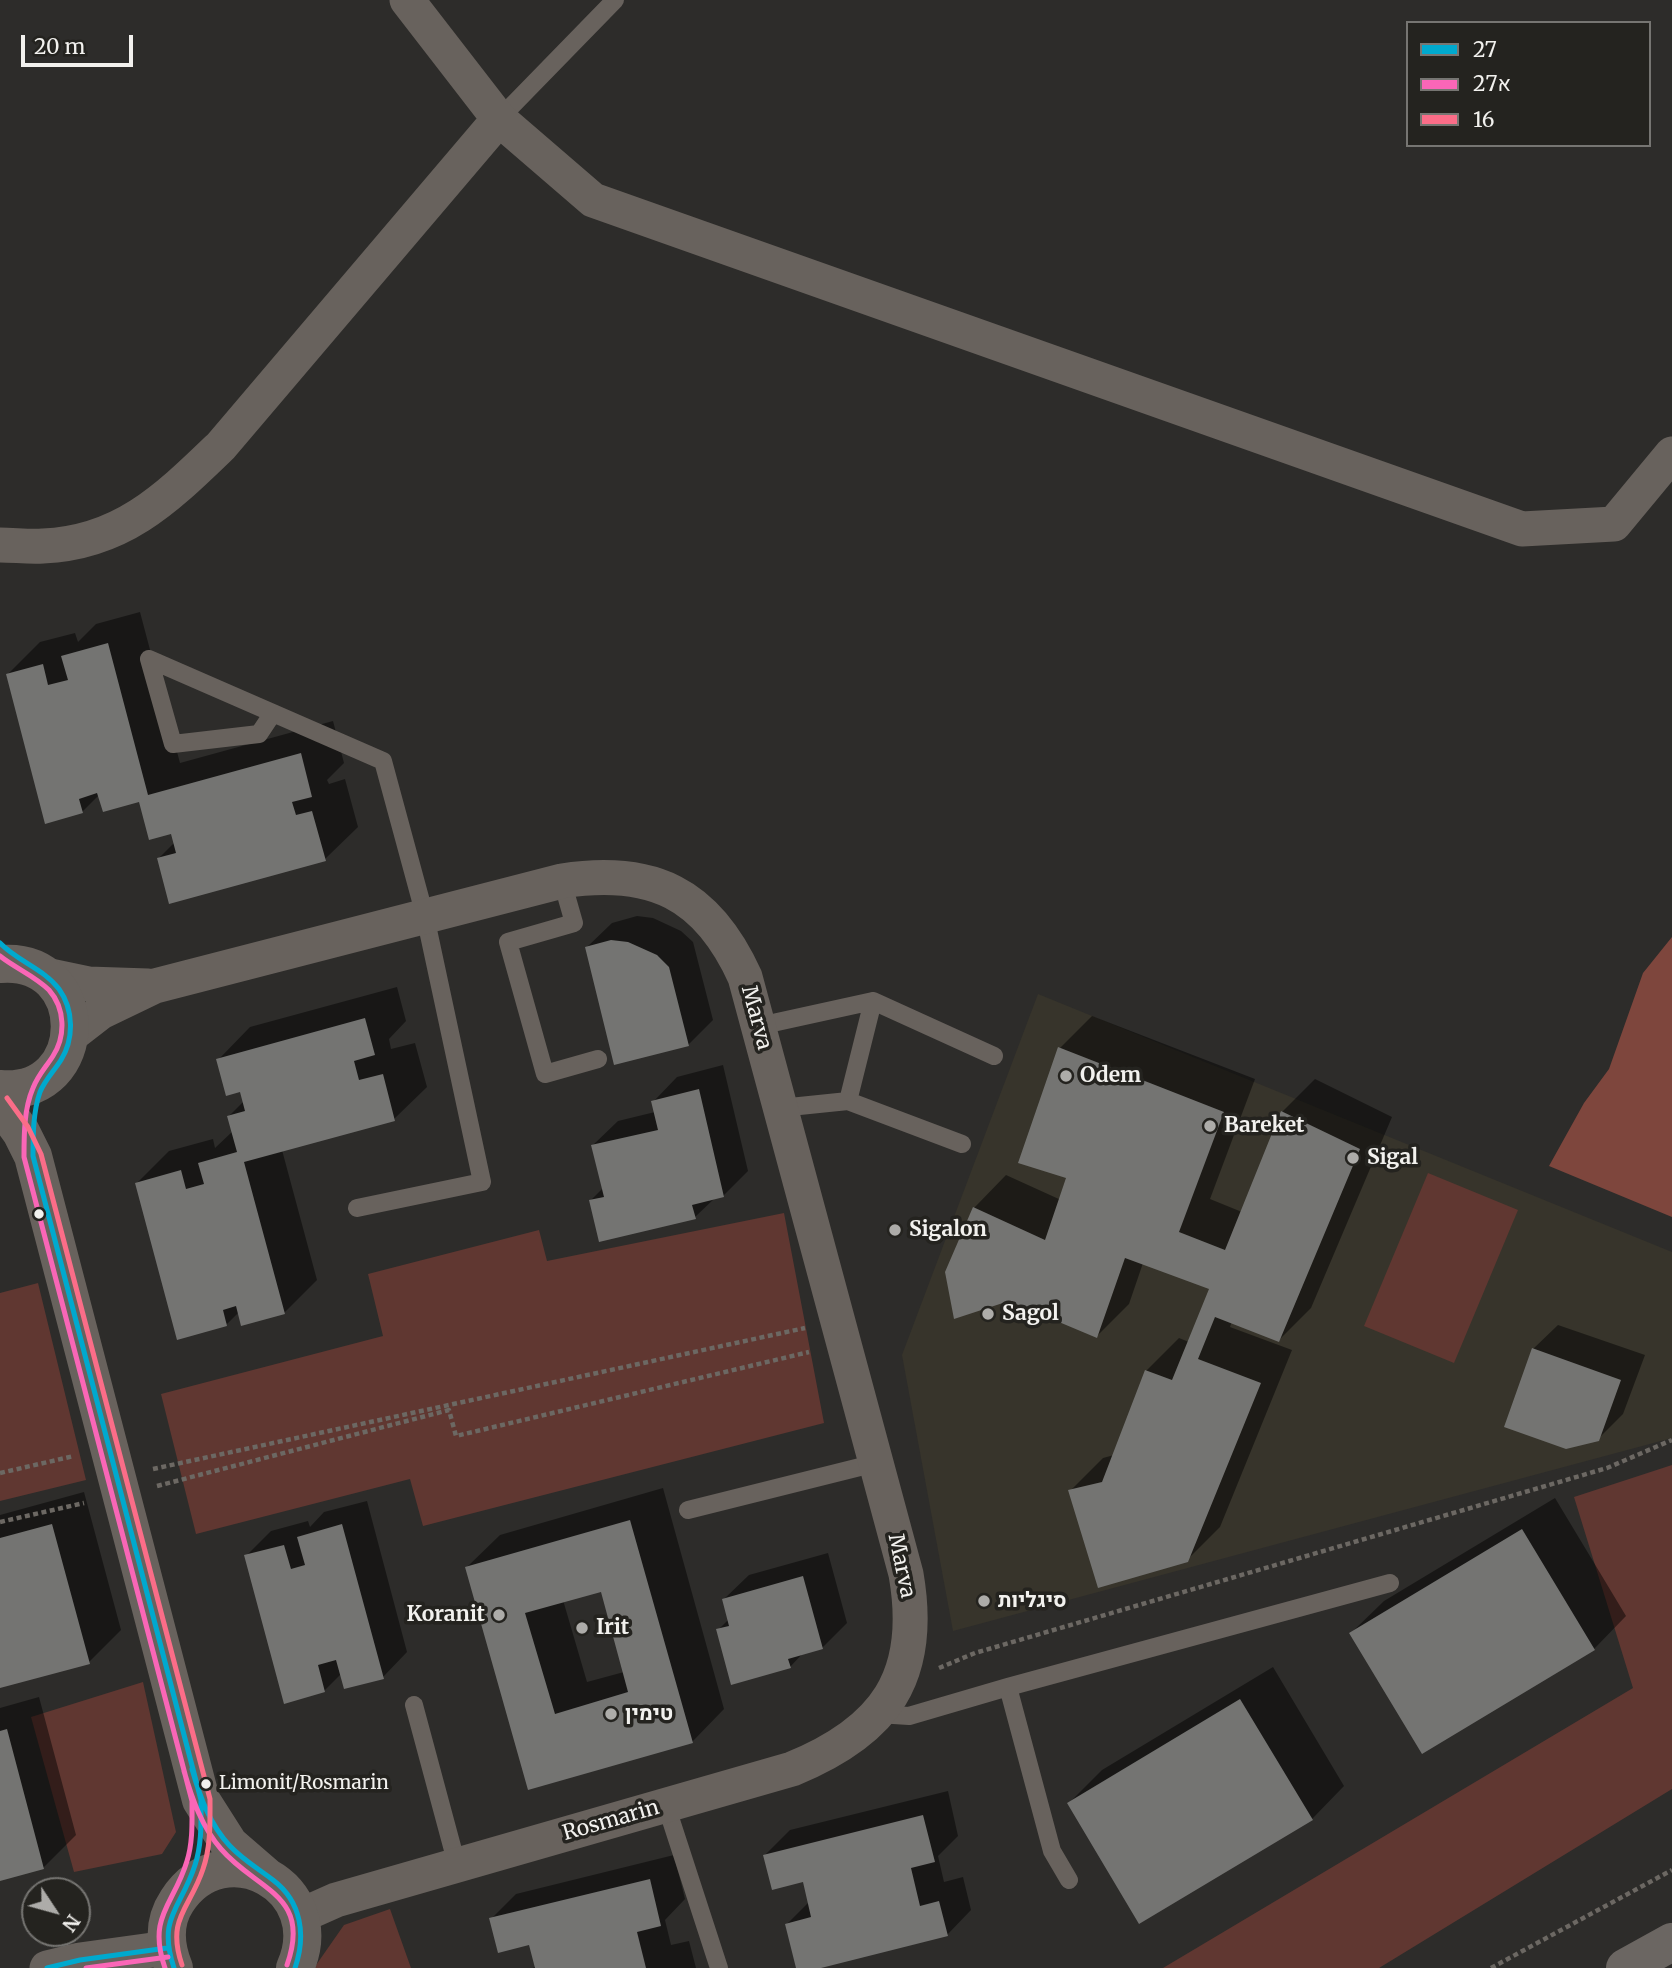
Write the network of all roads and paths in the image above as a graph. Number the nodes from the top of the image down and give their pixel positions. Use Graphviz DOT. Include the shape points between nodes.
graph roads {
  1 [pos="407,0"];
  2 [pos="615,0"];
  3 [pos="499,119"];
  4 [pos="1672,454"];
  5 [pos="4,543"];
  6 [pos="273,713"];
  7 [pos="562,881"];
  8 [pos="425,916"];
  9 [pos="0,943"];
  10 [pos="27,970"];
  11 [pos="155,986"];
  12 [pos="873,1002"];
  13 [pos="759,1026"];
  14 [pos="70,1036"];
  15 [pos="994,1056"];
  16 [pos="598,1059"];
  17 [pos="52,1072"];
  18 [pos="0,1089"];
  19 [pos="848,1101"];
  20 [pos="0,1103"];
  21 [pos="780,1108"];
  22 [pos="962,1144"];
  23 [pos="33,1156"];
  24 [pos="357,1208"];
  25 [pos="841,1332"];
  26 [pos="1672,1440"];
  27 [pos="109,1447"];
  28 [pos="876,1463"];
  29 [pos="0,1473"];
  30 [pos="133,1483"];
  31 [pos="688,1510"];
  32 [pos="0,1522"];
  33 [pos="1390,1583"];
  34 [pos="897,1686"];
  35 [pos="1008,1687"];
  36 [pos="414,1704"];
  37 [pos="877,1714"];
  38 [pos="201,1800"];
  39 [pos="666,1805"];
  40 [pos="457,1865"];
  41 [pos="1672,1870"];
  42 [pos="266,1876"];
  43 [pos="1069,1880"];
  44 [pos="187,1888"];
  45 [pos="300,1916"];
  46 [pos="1672,1942"];
  47 [pos="171,1958"];
  48 [pos="70,1965"];
  49 [pos="295,1968"];
  50 [pos="719,1968"];
  51 [pos="1491,1968"];
  52 [pos="1625,1968"];
  1 -- 3 [label="street"];
  2 -- 3 [label="lane"];
  3 -- 4 [label="street" via="593,201 1522,529 1614,524"];
  3 -- 5 [label="street" via="220,446 173,492 138,518 96,537 43,546"];
  6 -- 6 [label="lane" via="259,734 173,744 149,659"];
  6 -- 8 [label="lane" via="383,761"];
  7 -- 8 [label="street, Marva"];
  7 -- 13 [label="street, Marva" via="623,876 650,882 693,905 711,921 737,958"];
  7 -- 16 [label="lane" via="574,923 508,942 545,1074"];
  8 -- 11 [label="street, Marva"];
  8 -- 24 [label="lane" via="482,1182"];
  9 -- 10 [label="street"];
  10 -- 11 [label="street, Marva" via="88,984"];
  10 -- 14 [label="street" via="64,998"];
  11 -- 14 [label="street, Marva" via="101,1012"];
  12 -- 13 [label="lane"];
  12 -- 15 [label="lane"];
  12 -- 19 [label="lane"];
  13 -- 21 [label="street, Marva"];
  14 -- 17 [label="street"];
  17 -- 18 [label="street" via="27,1087"];
  17 -- 23 [label="street" via="37,1106"];
  19 -- 21 [label="lane"];
  19 -- 22 [label="lane"];
  20 -- 23 [label="street"];
  21 -- 25 [label="street, Marva"];
  23 -- 27 [label="street"];
  25 -- 28 [label="street, Marva"];
  25 -- 30 [label="path"];
  25 -- 30 [label="path" via="456,1436 449,1410"];
  26 -- 34 [label="path" via="1607,1468 975,1653"];
  27 -- 29 [label="path"];
  27 -- 30 [label="street"];
  28 -- 31 [label="lane"];
  28 -- 34 [label="street, Marva" via="909,1596 909,1642"];
  30 -- 32 [label="path"];
  30 -- 38 [label="street"];
  33 -- 35 [label="lane"];
  34 -- 37 [label="street, Rosmarin"];
  35 -- 37 [label="lane" via="909,1716"];
  35 -- 43 [label="lane" via="1052,1851"];
  36 -- 40 [label="lane"];
  37 -- 39 [label="street, Rosmarin" via="847,1742 822,1757"];
  38 -- 42 [label="street" via="229,1844"];
  38 -- 44 [label="street" via="201,1842"];
  39 -- 40 [label="street, Rosmarin"];
  39 -- 50 [label="lane"];
  40 -- 45 [label="street, Rosmarin" via="336,1900"];
  41 -- 51 [label="path"];
  42 -- 44 [label="street" via="224,1869"];
  42 -- 45 [label="street" via="283,1888"];
  44 -- 47 [label="street" via="169,1916"];
  45 -- 49 [label="street" via="302,1947"];
  46 -- 52 [label="highway"];
  47 -- 48 [label="street"];
}
